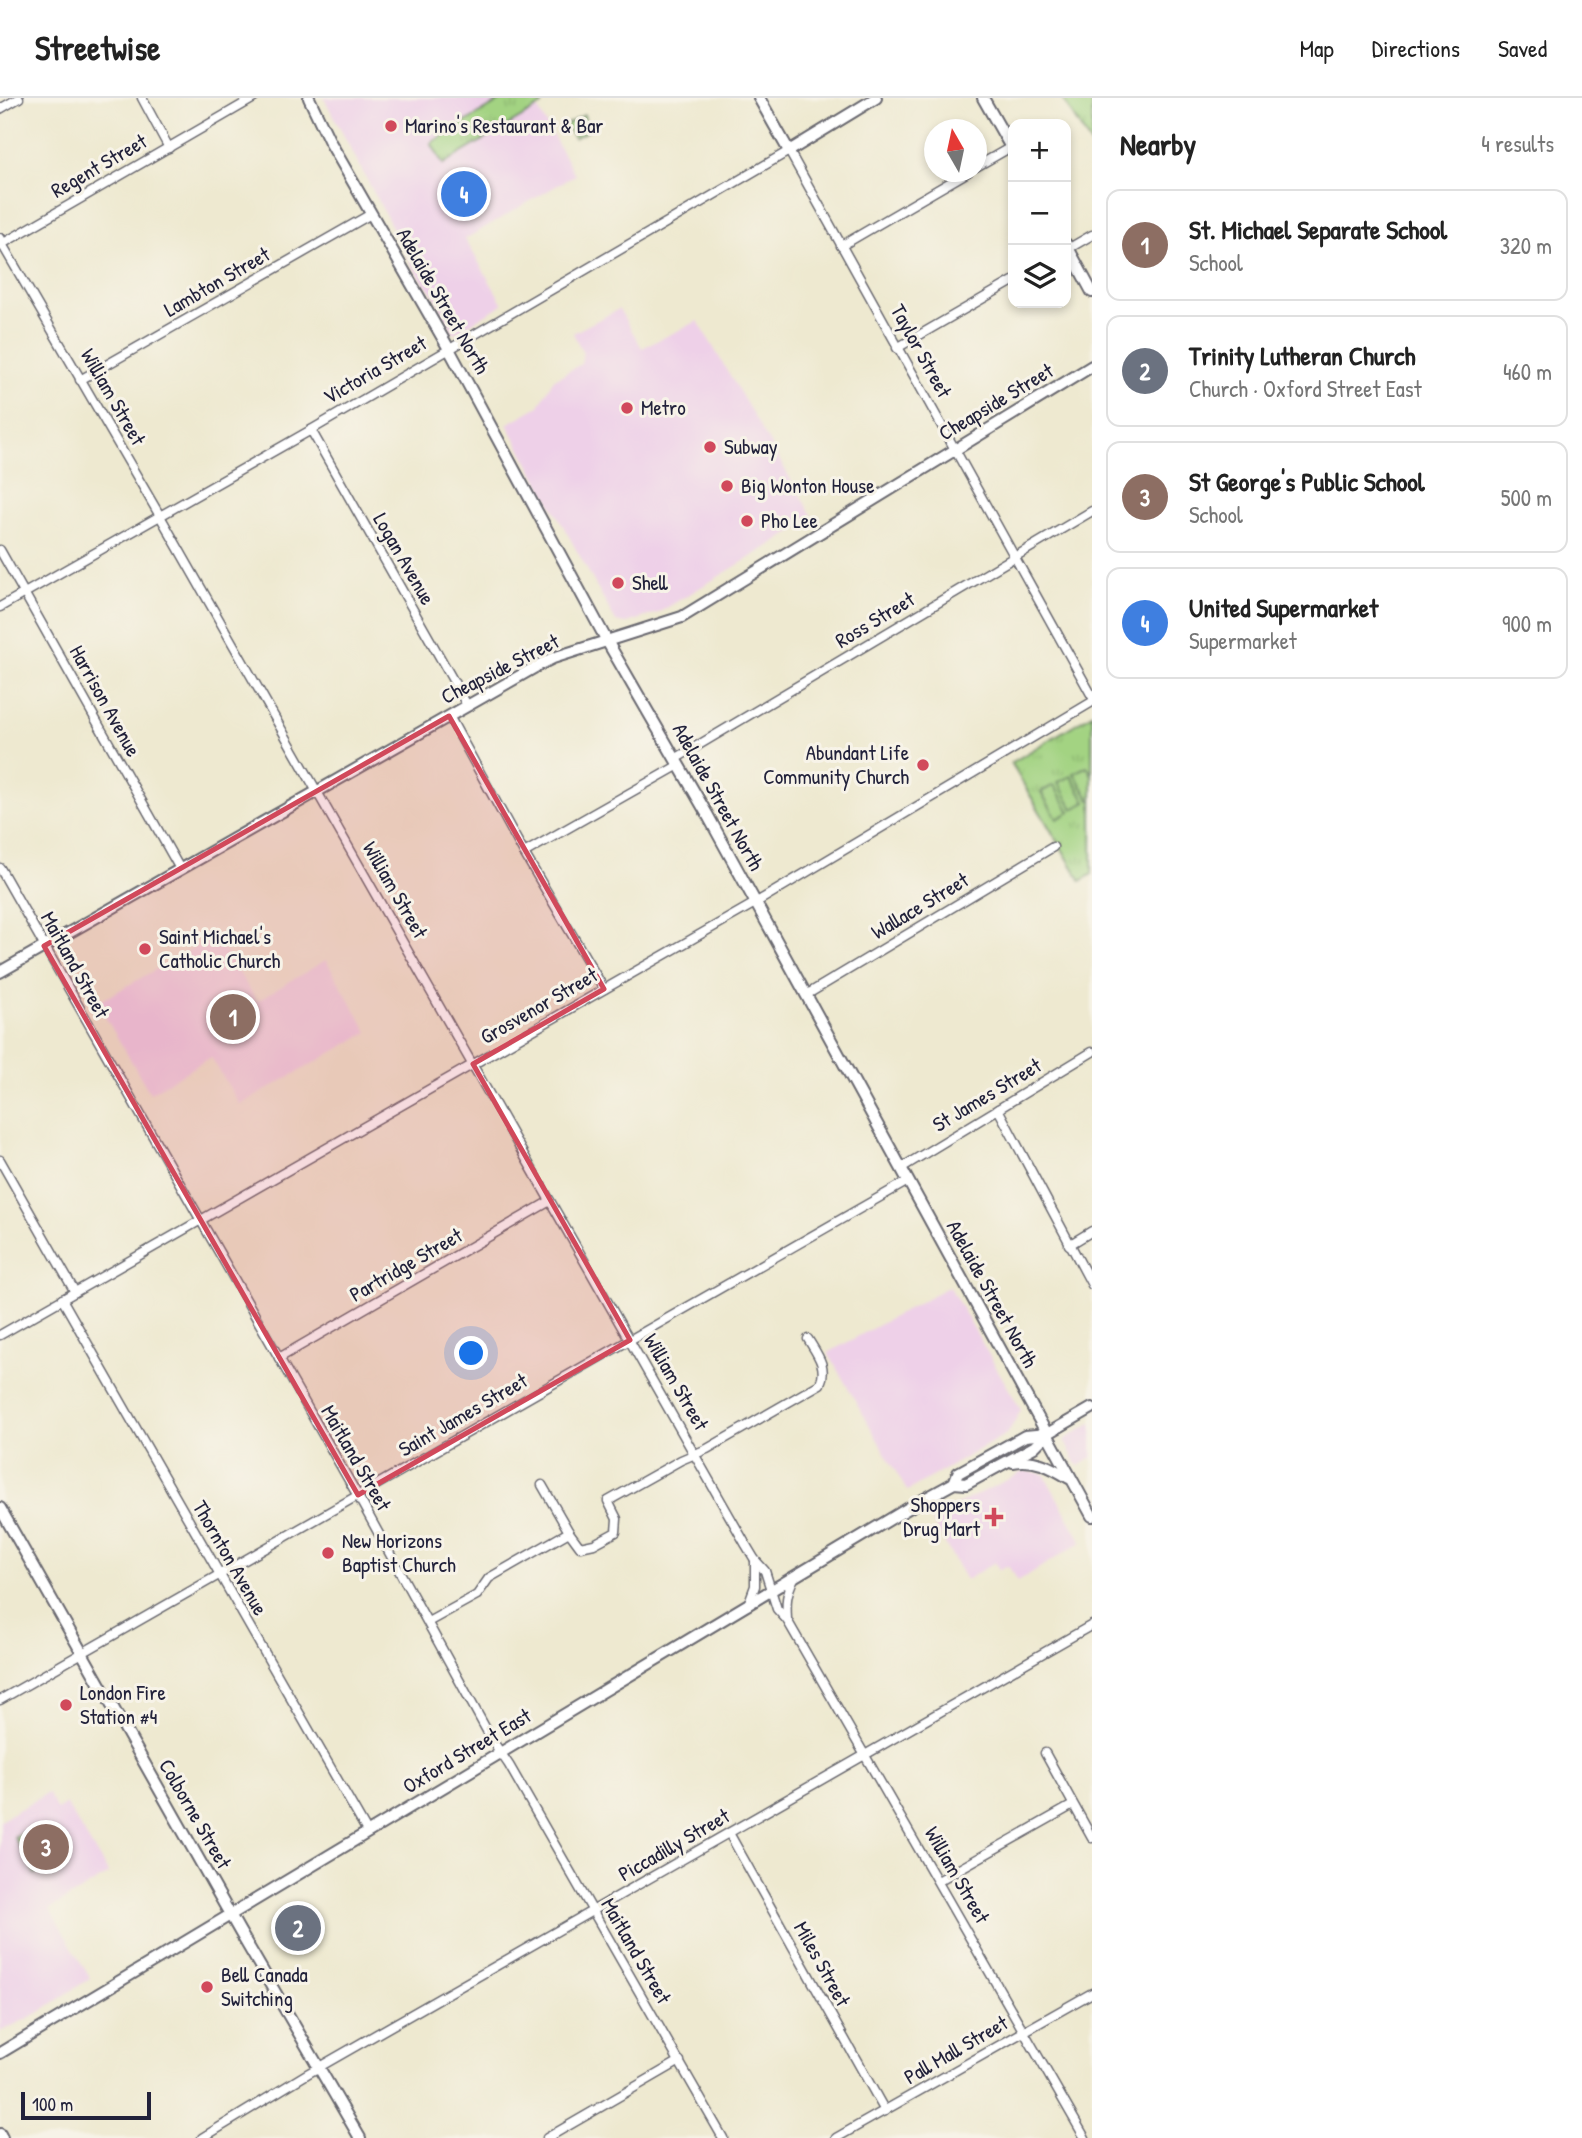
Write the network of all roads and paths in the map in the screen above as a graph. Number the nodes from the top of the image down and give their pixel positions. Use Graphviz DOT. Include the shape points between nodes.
graph roads {
  1 [pos="19,98"];
  2 [pos="142,98"];
  3 [pos="254,98"];
  4 [pos="309,98"];
  5 [pos="759,98"];
  6 [pos="876,98"];
  7 [pos="983,98"];
  8 [pos="0,109"];
  9 [pos="1008,142"];
  10 [pos="169,148"];
  11 [pos="789,151"];
  12 [pos="1008,151"];
  13 [pos="987,162"];
  14 [pos="951,182"];
  15 [pos="370,214"];
  16 [pos="1092,236"];
  17 [pos="1,243"];
  18 [pos="841,246"];
  19 [pos="1071,246"];
  20 [pos="1071,255"];
  21 [pos="1008,284"];
  22 [pos="1092,292"];
  23 [pos="897,348"];
  24 [pos="449,349"];
  25 [pos="1092,366"];
  26 [pos="80,380"];
  27 [pos="311,430"];
  28 [pos="953,450"];
  29 [pos="1092,511"];
  30 [pos="160,516"];
  31 [pos="0,550"];
  32 [pos="1014,558"];
  33 [pos="24,593"];
  34 [pos="0,607"];
  35 [pos="607,641"];
  36 [pos="1092,696"];
  37 [pos="1092,702"];
  38 [pos="467,705"];
  39 [pos="449,716"];
  40 [pos="677,762"];
  41 [pos="317,792"];
  42 [pos="1053,847"];
  43 [pos="524,853"];
  44 [pos="0,868"];
  45 [pos="180,869"];
  46 [pos="755,903"];
  47 [pos="44,946"];
  48 [pos="0,972"];
  49 [pos="604,989"];
  50 [pos="806,995"];
  51 [pos="1092,1052"];
  52 [pos="472,1064"];
  53 [pos="998,1109"];
  54 [pos="0,1160"];
  55 [pos="901,1168"];
  56 [pos="908,1181"];
  57 [pos="550,1201"];
  58 [pos="200,1220"];
  59 [pos="1092,1231"];
  60 [pos="1069,1245"];
  61 [pos="1092,1285"];
  62 [pos="75,1292"];
  63 [pos="62,1299"];
  64 [pos="0,1335"];
  65 [pos="808,1339"];
  66 [pos="630,1340"];
  67 [pos="279,1358"];
  68 [pos="1092,1408"];
  69 [pos="1047,1434"];
  70 [pos="695,1454"];
  71 [pos="1006,1463"];
  72 [pos="1072,1479"];
  73 [pos="954,1483"];
  74 [pos="542,1485"];
  75 [pos="358,1495"];
  76 [pos="0,1508"];
  77 [pos="1092,1516"];
  78 [pos="569,1532"];
  79 [pos="755,1560"];
  80 [pos="219,1574"];
  81 [pos="794,1578"];
  82 [pos="772,1591"];
  83 [pos="748,1605"];
  84 [pos="787,1620"];
  85 [pos="428,1622"];
  86 [pos="1092,1625"];
  87 [pos="82,1654"];
  88 [pos="0,1700"];
  89 [pos="1045,1753"];
  90 [pos="501,1754"];
  91 [pos="866,1756"];
  92 [pos="1073,1805"];
  93 [pos="368,1833"];
  94 [pos="729,1833"];
  95 [pos="1092,1838"];
  96 [pos="938,1881"];
  97 [pos="593,1911"];
  98 [pos="231,1915"];
  99 [pos="1092,1993"];
  100 [pos="1024,2032"];
  101 [pos="0,2053"];
  102 [pos="680,2061"];
  103 [pos="319,2067"];
  104 [pos="885,2111"];
  105 [pos="202,2138"];
  106 [pos="360,2138"];
  107 [pos="547,2138"];
  108 [pos="723,2138"];
  109 [pos="836,2138"];
  110 [pos="1085,2138"];
  1 -- 8 [label="street"];
  2 -- 10 [label="street"];
  3 -- 10 [label="street, Regent Street"];
  4 -- 15 [label="main road, Adelaide Street North"];
  5 -- 11 [label="main road, Taylor Street"];
  6 -- 11 [label="main road, Victoria Street"];
  7 -- 9 [label="main road"];
  10 -- 17 [label="street, Regent Street"];
  11 -- 18 [label="street, Taylor Street"];
  11 -- 24 [label="street, Victoria Street"];
  12 -- 13 [label="street"];
  14 -- 18 [label="street"];
  15 -- 24 [label="main road, Adelaide Street North"];
  15 -- 26 [label="street, Lambton Street"];
  16 -- 19 [label="street"];
  17 -- 26 [label="street, William Street"];
  18 -- 23 [label="street, Taylor Street"];
  20 -- 22 [label="main road"];
  21 -- 23 [label="street"];
  23 -- 28 [label="street, Taylor Street"];
  24 -- 27 [label="street, Victoria Street"];
  24 -- 35 [label="main road, Adelaide Street North"];
  25 -- 28 [label="main road, Cheapside Street"];
  26 -- 30 [label="street, William Street"];
  27 -- 30 [label="street, Victoria Street"];
  27 -- 38 [label="street, Logan Avenue"];
  28 -- 32 [label="street, Taylor Street"];
  28 -- 35 [label="main road, Cheapside Street" via="682,617"];
  29 -- 32 [label="street, Ross Street"];
  30 -- 33 [label="street, Victoria Street"];
  30 -- 41 [label="street, William Street"];
  31 -- 33 [label="street, Harrison Avenue"];
  32 -- 36 [label="street, Taylor Street"];
  32 -- 40 [label="street, Ross Street"];
  33 -- 34 [label="street, Victoria Street"];
  33 -- 45 [label="street, Harrison Avenue"];
  35 -- 38 [label="main road, Cheapside Street" via="553,658"];
  35 -- 40 [label="main road, Adelaide Street North"];
  37 -- 46 [label="street, Grosvenor Street"];
  38 -- 39 [label="main road, Cheapside Street"];
  39 -- 41 [label="main road, Cheapside Street"];
  39 -- 43 [label="street"];
  40 -- 43 [label="street, Ross Street"];
  40 -- 46 [label="main road, Adelaide Street North"];
  41 -- 45 [label="main road, Cheapside Street"];
  41 -- 52 [label="street, William Street"];
  42 -- 50 [label="street, Wallace Street"];
  43 -- 49 [label="street"];
  44 -- 47 [label="street, Maitland Street"];
  45 -- 47 [label="main road, Cheapside Street"];
  46 -- 49 [label="street, Grosvenor Street"];
  46 -- 50 [label="main road, Adelaide Street North"];
  47 -- 48 [label="main road, Cheapside Street"];
  47 -- 58 [label="street, Maitland Street"];
  49 -- 52 [label="street, Grosvenor Street"];
  50 -- 55 [label="main road, Adelaide Street North"];
  51 -- 53 [label="street, St James Street"];
  52 -- 57 [label="street, William Street"];
  52 -- 58 [label="street, Grosvenor Street"];
  53 -- 55 [label="street, St James Street"];
  53 -- 60 [label="street"];
  54 -- 62 [label="street"];
  55 -- 56 [label="main road, Adelaide Street North"];
  56 -- 66 [label="street, Saint James Street"];
  56 -- 69 [label="main road, Adelaide Street North"];
  57 -- 66 [label="street, William Street"];
  57 -- 67 [label="street, Partridge Street"];
  58 -- 62 [label="street, Grosvenor Street"];
  58 -- 67 [label="street, Maitland Street"];
  59 -- 60 [label="street"];
  60 -- 61 [label="street"];
  62 -- 63 [label="street, Grosvenor Street"];
  63 -- 64 [label="street, Grosvenor Street"];
  63 -- 80 [label="street, Thornton Avenue"];
  65 -- 70 [label="street" via="823,1366 820,1384"];
  66 -- 70 [label="street, William Street"];
  66 -- 75 [label="street, Saint James Street"];
  67 -- 75 [label="street, Maitland Street"];
  68 -- 69 [label="main road, Oxford Street East"];
  69 -- 71 [label="main road, Oxford Street East"];
  69 -- 72 [label="main road, Adelaide Street North"];
  69 -- 73 [label="main road, Oxford Street East" via="1013,1442 958,1473"];
  70 -- 78 [label="street" via="608,1501 617,1519 616,1532 580,1548"];
  70 -- 79 [label="street, William Street"];
  71 -- 72 [label="main road" via="1042,1464"];
  71 -- 73 [label="main road, Oxford Street East" via="966,1484"];
  72 -- 77 [label="main road, Adelaide Street North"];
  73 -- 81 [label="main road, Oxford Street East"];
  74 -- 78 [label="street"];
  75 -- 80 [label="street, Saint James Street"];
  75 -- 85 [label="street, Maitland Street"];
  76 -- 87 [label="main road, Colborne Street"];
  78 -- 85 [label="street" via="489,1578 477,1595"];
  79 -- 82 [label="street, William Street"];
  79 -- 83 [label="street" via="755,1586"];
  80 -- 87 [label="street, Saint James Street"];
  80 -- 93 [label="street, Thornton Avenue"];
  81 -- 82 [label="main road, Oxford Street East"];
  81 -- 84 [label="street" via="787,1595"];
  82 -- 83 [label="main road, Oxford Street East"];
  82 -- 84 [label="street, William Street"];
  83 -- 90 [label="main road, Oxford Street East"];
  84 -- 91 [label="street, William Street"];
  85 -- 90 [label="street, Maitland Street"];
  86 -- 91 [label="street, Piccadilly Street"];
  87 -- 88 [label="street, Saint James Street"];
  87 -- 98 [label="main road, Colborne Street"];
  89 -- 92 [label="street"];
  90 -- 93 [label="main road, Oxford Street East"];
  90 -- 97 [label="street, Maitland Street"];
  91 -- 94 [label="street, Piccadilly Street"];
  91 -- 96 [label="street, William Street"];
  92 -- 95 [label="street"];
  92 -- 96 [label="street"];
  93 -- 98 [label="main road, Oxford Street East"];
  94 -- 97 [label="street, Piccadilly Street"];
  94 -- 104 [label="street, Miles Street"];
  96 -- 100 [label="street, William Street"];
  97 -- 102 [label="street, Maitland Street"];
  97 -- 103 [label="street, Piccadilly Street"];
  98 -- 101 [label="main road, Oxford Street East"];
  98 -- 103 [label="main road, Colborne Street"];
  99 -- 100 [label="street, Pall Mall Street"];
  100 -- 104 [label="street, Pall Mall Street"];
  100 -- 110 [label="street, William Street"];
  102 -- 107 [label="street"];
  102 -- 108 [label="street, Maitland Street"];
  103 -- 105 [label="street, Piccadilly Street"];
  103 -- 106 [label="main road, Colborne Street"];
  104 -- 109 [label="street, Pall Mall Street"];
}
